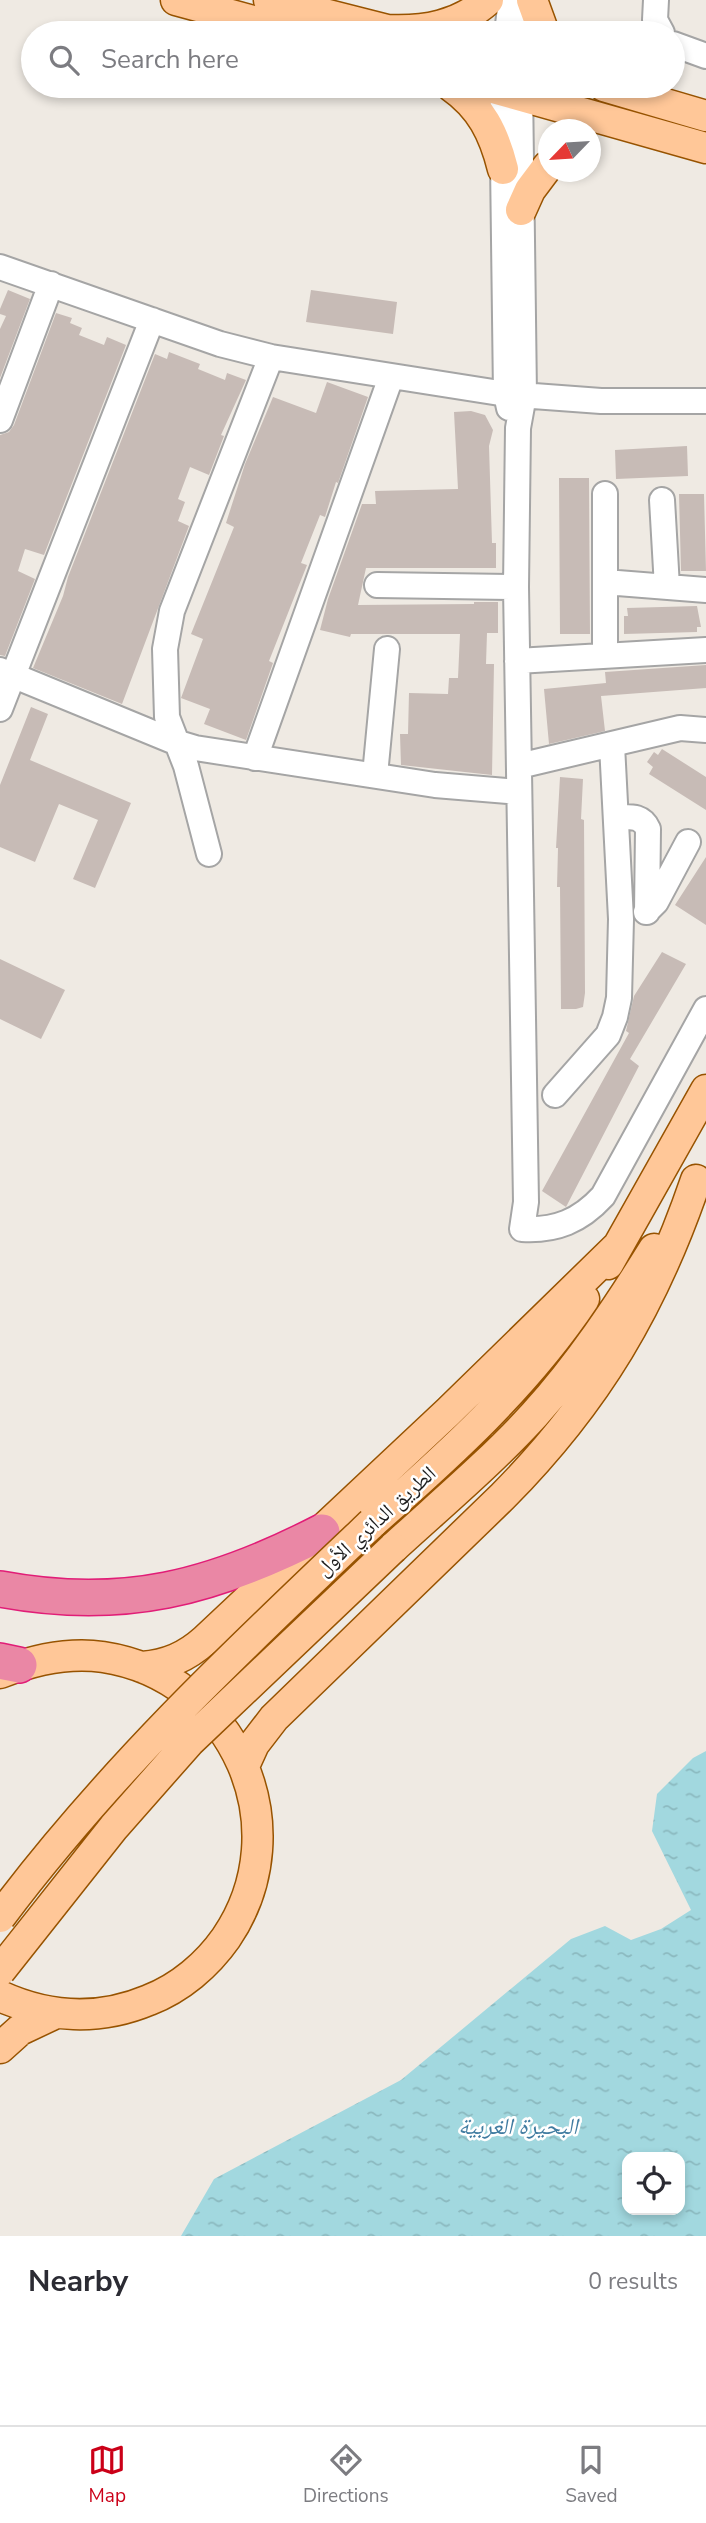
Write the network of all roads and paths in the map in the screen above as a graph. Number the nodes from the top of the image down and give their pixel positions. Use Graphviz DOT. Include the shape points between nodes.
graph roads {
  1 [pos="176,0"];
  2 [pos="269,0"];
  3 [pos="488,0"];
  4 [pos="510,0"];
  5 [pos="530,0"];
  6 [pos="656,0"];
  7 [pos="253,21"];
  8 [pos="350,21"];
  9 [pos="453,21"];
  10 [pos="508,21"];
  11 [pos="526,21"];
  12 [pos="539,21"];
  13 [pos="656,21"];
  14 [pos="685,48"];
  15 [pos="706,55"];
  16 [pos="465,98"];
  17 [pos="506,98"];
  18 [pos="507,98"];
  19 [pos="536,98"];
  20 [pos="645,98"];
  21 [pos="706,116"];
  22 [pos="635,128"];
  23 [pos="601,134"];
  24 [pos="706,148"];
  25 [pos="503,169"];
  26 [pos="538,179"];
  27 [pos="521,210"];
  28 [pos="0,268"];
  29 [pos="51,285"];
  30 [pos="152,320"];
  31 [pos="271,358"];
  32 [pos="391,377"];
  33 [pos="515,395"];
  34 [pos="706,401"];
  35 [pos="0,419"];
  36 [pos="604,494"];
  37 [pos="662,500"];
  38 [pos="605,582"];
  39 [pos="377,585"];
  40 [pos="516,587"];
  41 [pos="667,587"];
  42 [pos="706,590"];
  43 [pos="387,649"];
  44 [pos="706,650"];
  45 [pos="605,656"];
  46 [pos="517,661"];
  47 [pos="6,673"];
  48 [pos="0,709"];
  49 [pos="706,730"];
  50 [pos="175,742"];
  51 [pos="612,745"];
  52 [pos="255,758"];
  53 [pos="519,766"];
  54 [pos="375,775"];
  55 [pos="519,792"];
  56 [pos="616,817"];
  57 [pos="688,842"];
  58 [pos="209,854"];
  59 [pos="647,912"];
  60 [pos="621,919"];
  61 [pos="706,1009"];
  62 [pos="706,1090"];
  63 [pos="555,1095"];
  64 [pos="701,1171"];
  65 [pos="618,1246"];
  66 [pos="322,1532"];
  67 [pos="0,1589"];
  68 [pos="217,1629"];
  69 [pos="6,1667"];
  70 [pos="142,1667"];
  71 [pos="290,1703"];
  72 [pos="244,1766"];
  73 [pos="0,1917"];
  74 [pos="0,1971"];
  75 [pos="0,1996"];
  76 [pos="56,2013"];
  77 [pos="0,2048"];
  1 -- 7 [label="main road"];
  2 -- 8 [label="main road"];
  3 -- 9 [label="main road"];
  4 -- 10 [label="street"];
  5 -- 11 [label="street"];
  5 -- 12 [label="main road"];
  6 -- 13 [label="street"];
  14 -- 15 [label="street"];
  16 -- 25 [label="main road" via="478,109"];
  17 -- 25 [label="street"];
  18 -- 27 [label="street"];
  19 -- 22 [label="main road"];
  20 -- 21 [label="main road"];
  22 -- 23 [label="main road"];
  22 -- 24 [label="main road"];
  25 -- 33 [label="street"];
  26 -- 27 [label="main road"];
  27 -- 33 [label="street"];
  28 -- 29 [label="street"];
  29 -- 30 [label="street"];
  29 -- 35 [label="street"];
  30 -- 31 [label="street"];
  30 -- 47 [label="street"];
  31 -- 32 [label="street"];
  31 -- 50 [label="street" via="170,620 165,649 166,708"];
  32 -- 33 [label="street"];
  32 -- 52 [label="street"];
  33 -- 34 [label="street" via="626,402"];
  33 -- 40 [label="street"];
  36 -- 38 [label="street"];
  37 -- 41 [label="street"];
  38 -- 41 [label="street"];
  38 -- 45 [label="street"];
  39 -- 40 [label="street"];
  40 -- 46 [label="street"];
  41 -- 42 [label="street"];
  43 -- 54 [label="street"];
  44 -- 45 [label="street"];
  45 -- 46 [label="street"];
  46 -- 53 [label="street"];
  47 -- 48 [label="street"];
  47 -- 50 [label="street"];
  49 -- 51 [label="street" via="680,728"];
  50 -- 52 [label="street"];
  50 -- 58 [label="street" via="186,766"];
  51 -- 53 [label="street"];
  51 -- 56 [label="street"];
  52 -- 54 [label="street"];
  53 -- 55 [label="street"];
  54 -- 55 [label="street"];
  55 -- 61 [label="street" via="526,1202 522,1229 559,1227 576,1220 603,1196"];
  56 -- 59 [label="street" via="642,819 648,830"];
  56 -- 60 [label="street"];
  57 -- 59 [label="street"];
  59 -- 60 [label="street"];
  60 -- 63 [label="street" via="615,1017 608,1035"];
  62 -- 65 [label="main road, الطريق الدائري الأول"];
  64 -- 71 [label="main road" via="647,1301 607,1370 568,1424 503,1496"];
  64 -- 74 [label="main road, الطريق الدائري الأول, bridge" via="630,1288 550,1396 506,1444 189,1742 114,1827"];
  65 -- 66 [label="main road"];
  65 -- 73 [label="main road, الطريق الدائري الأول, bridge" via="527,1374 451,1454 372,1523 152,1736"];
  66 -- 67 [label="highway" via="234,1572 136,1597 85,1599"];
  66 -- 68 [label="main road"];
  68 -- 70 [label="main road" via="182,1657"];
  68 -- 71 [label="main road" via="215,1664 228,1690 252,1705"];
  69 -- 70 [label="main road" via="80,1656"];
  70 -- 72 [label="main road" via="179,1686 203,1706"];
  71 -- 72 [label="main road" via="261,1734"];
  72 -- 76 [label="main road" via="258,1827 256,1858 242,1909 221,1945 192,1975 148,2001 98,2014"];
  75 -- 76 [label="main road"];
  76 -- 77 [label="main road" via="20,2030"];
}
